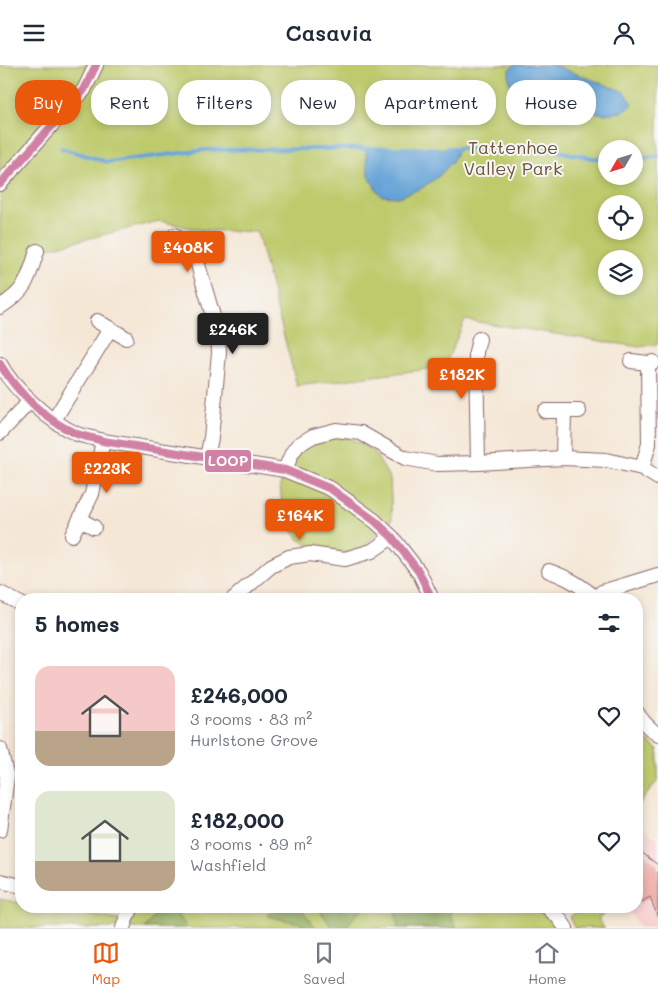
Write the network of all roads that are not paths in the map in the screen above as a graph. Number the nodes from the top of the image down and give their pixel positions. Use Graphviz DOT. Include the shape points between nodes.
graph roads {
  1 [pos="96,65"];
  2 [pos="0,184"];
  3 [pos="175,235"];
  4 [pos="214,240"];
  5 [pos="37,251"];
  6 [pos="196,258"];
  7 [pos="0,307"];
  8 [pos="96,321"];
  9 [pos="110,329"];
  10 [pos="126,338"];
  11 [pos="478,339"];
  12 [pos="631,361"];
  13 [pos="0,365"];
  14 [pos="30,401"];
  15 [pos="545,411"];
  16 [pos="564,411"];
  17 [pos="579,411"];
  18 [pos="54,420"];
  19 [pos="0,433"];
  20 [pos="103,441"];
  21 [pos="207,457"];
  22 [pos="563,458"];
  23 [pos="478,463"];
  24 [pos="642,468"];
  25 [pos="285,469"];
  26 [pos="658,477"];
  27 [pos="80,520"];
  28 [pos="94,527"];
  29 [pos="72,535"];
  30 [pos="392,537"];
  31 [pos="549,571"];
  32 [pos="658,575"];
  33 [pos="240,593"];
  34 [pos="429,593"];
  35 [pos="588,593"];
  36 [pos="601,593"];
  37 [pos="1,597"];
  38 [pos="15,602"];
  39 [pos="643,722"];
  40 [pos="658,735"];
  41 [pos="0,749"];
  42 [pos="7,777"];
  43 [pos="15,777"];
  44 [pos="0,830"];
  45 [pos="0,881"];
  46 [pos="15,884"];
  47 [pos="129,913"];
  48 [pos="554,913"];
  49 [pos="123,928"];
  50 [pos="566,928"];
  1 -- 2 [label="street" via="84,90"];
  3 -- 6 [label="street" via="175,245 181,254"];
  4 -- 6 [label="street" via="204,256"];
  5 -- 7 [label="street" via="27,282 20,292"];
  6 -- 21 [label="street" via="218,333 219,353"];
  8 -- 9 [label="street"];
  9 -- 10 [label="street"];
  9 -- 18 [label="street"];
  11 -- 23 [label="street"];
  12 -- 24 [label="street" via="651,363 649,444"];
  13 -- 14 [label="street"];
  14 -- 18 [label="street"];
  14 -- 19 [label="street"];
  15 -- 16 [label="street"];
  16 -- 17 [label="street"];
  16 -- 22 [label="street"];
  18 -- 20 [label="street" via="77,434"];
  20 -- 21 [label="street"];
  20 -- 27 [label="street" via="92,494"];
  21 -- 25 [label="street"];
  22 -- 23 [label="street"];
  22 -- 24 [label="street" via="606,460"];
  23 -- 25 [label="street" via="437,464 405,458 361,433 336,430 313,436 298,445"];
  24 -- 26 [label="street"];
  25 -- 30 [label="street" via="331,489"];
  27 -- 28 [label="street"];
  27 -- 29 [label="street"];
  30 -- 33 [label="street" via="372,551 345,559 310,554 289,557 271,566"];
  30 -- 34 [label="street"];
  31 -- 35 [label="street" via="569,572"];
  32 -- 36 [label="street"];
  37 -- 38 [label="street"];
  39 -- 40 [label="street"];
  41 -- 42 [label="street"];
  42 -- 43 [label="street"];
  42 -- 44 [label="street"];
  45 -- 46 [label="street"];
  47 -- 49 [label="street"];
  48 -- 50 [label="street"];
}
